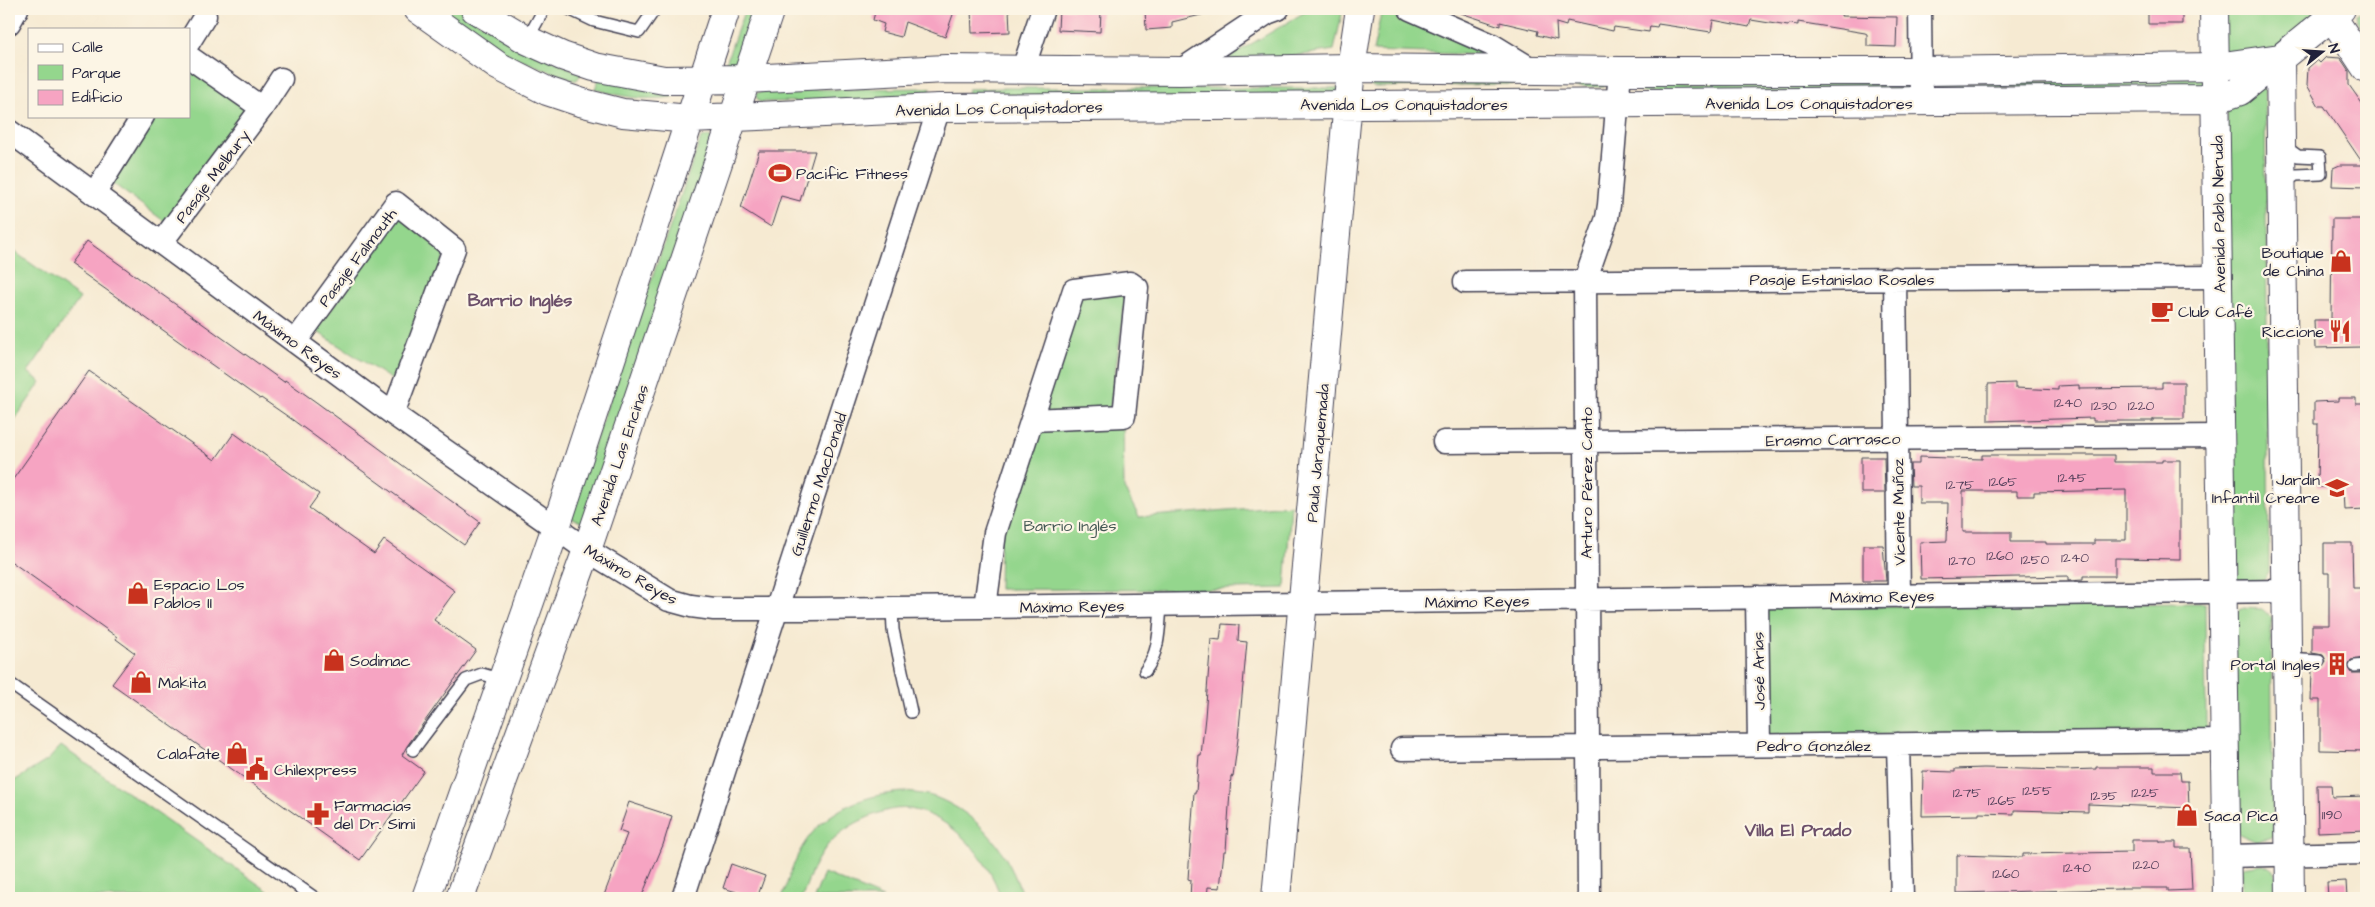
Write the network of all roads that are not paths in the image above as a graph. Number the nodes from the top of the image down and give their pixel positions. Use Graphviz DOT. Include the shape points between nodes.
graph roads {
  1 [pos="17,9"];
  2 [pos="418,9"];
  3 [pos="475,9"];
  4 [pos="544,9"];
  5 [pos="568,9"];
  6 [pos="655,9"];
  7 [pos="726,9"];
  8 [pos="770,9"];
  9 [pos="1043,9"];
  10 [pos="1278,9"];
  11 [pos="1360,9"];
  12 [pos="1410,9"];
  13 [pos="1920,9"];
  14 [pos="2214,9"];
  15 [pos="2333,11"];
  16 [pos="205,16"];
  17 [pos="9,23"];
  18 [pos="190,40"];
  19 [pos="527,40"];
  20 [pos="190,58"];
  21 [pos="2280,58"];
  22 [pos="594,67"];
  23 [pos="2216,67"];
  24 [pos="1351,68"];
  25 [pos="2366,68"];
  26 [pos="946,69"];
  27 [pos="1023,69"];
  28 [pos="1533,70"];
  29 [pos="1180,71"];
  30 [pos="1620,71"];
  31 [pos="1921,71"];
  32 [pos="281,79"];
  33 [pos="747,79"];
  34 [pos="701,81"];
  35 [pos="2217,99"];
  36 [pos="580,102"];
  37 [pos="1920,102"];
  38 [pos="1618,103"];
  39 [pos="1348,104"];
  40 [pos="262,108"];
  41 [pos="939,108"];
  42 [pos="142,118"];
  43 [pos="734,118"];
  44 [pos="690,119"];
  45 [pos="9,131"];
  46 [pos="2281,139"];
  47 [pos="2282,184"];
  48 [pos="94,194"];
  49 [pos="161,243"];
  50 [pos="2219,277"];
  51 [pos="1896,278"];
  52 [pos="1585,281"];
  53 [pos="1465,282"];
  54 [pos="295,342"];
  55 [pos="393,414"];
  56 [pos="1032,420"];
  57 [pos="2221,436"];
  58 [pos="1897,438"];
  59 [pos="1586,441"];
  60 [pos="1444,442"];
  61 [pos="556,527"];
  62 [pos="587,550"];
  63 [pos="2286,591"];
  64 [pos="2223,592"];
  65 [pos="1899,596"];
  66 [pos="1758,597"];
  67 [pos="1587,599"];
  68 [pos="1304,603"];
  69 [pos="1161,604"];
  70 [pos="986,606"];
  71 [pos="892,608"];
  72 [pos="778,609"];
  73 [pos="2287,659"];
  74 [pos="2319,661"];
  75 [pos="1144,672"];
  76 [pos="503,680"];
  77 [pos="9,683"];
  78 [pos="527,712"];
  79 [pos="911,712"];
  80 [pos="2225,742"];
  81 [pos="1898,744"];
  82 [pos="1759,745"];
  83 [pos="1588,747"];
  84 [pos="1402,749"];
  85 [pos="413,750"];
  86 [pos="2366,853"];
  87 [pos="2289,855"];
  88 [pos="2226,856"];
  89 [pos="315,898"];
  90 [pos="426,898"];
  91 [pos="460,898"];
  92 [pos="683,898"];
  93 [pos="1276,898"];
  94 [pos="1589,898"];
  95 [pos="1902,898"];
  96 [pos="2227,898"];
  97 [pos="2290,898"];
  1 -- 17 [label="street"];
  2 -- 36 [label="street, Avenida Los Conquistadores" via="498,66 547,91"];
  3 -- 19 [label="street, Avenida Los Conquistadores"];
  4 -- 19 [label="lane"];
  5 -- 6 [label="lane" via="594,21 639,32"];
  7 -- 34 [label="street"];
  8 -- 33 [label="street, Avenida Las Encinas"];
  9 -- 27 [label="street"];
  10 -- 29 [label="street" via="1267,13"];
  11 -- 24 [label="street, Paula Jaraquemada"];
  12 -- 28 [label="street" via="1492,45"];
  13 -- 31 [label="street"];
  14 -- 23 [label="street, Avenida Pablo Neruda"];
  15 -- 21 [label="street"];
  15 -- 25 [label="street"];
  16 -- 18 [label="street"];
  19 -- 22 [label="street, Avenida Los Conquistadores"];
  20 -- 40 [label="street"];
  21 -- 23 [label="street, Avenida Los Conquistadores"];
  21 -- 35 [label="street, Avenida Los Conquistadores" via="2240,91"];
  21 -- 46 [label="street"];
  22 -- 34 [label="street, Avenida Los Conquistadores" via="664,80"];
  22 -- 36 [label="street"];
  23 -- 31 [label="street, Avenida Los Conquistadores"];
  23 -- 35 [label="street, Avenida Pablo Neruda"];
  24 -- 28 [label="street, Avenida Los Conquistadores"];
  24 -- 29 [label="street, Avenida Los Conquistadores"];
  24 -- 39 [label="street, Paula Jaraquemada"];
  26 -- 27 [label="street, Avenida Los Conquistadores"];
  26 -- 33 [label="street, Avenida Los Conquistadores"];
  26 -- 41 [label="street, Guillermo MacDonald"];
  27 -- 29 [label="street, Avenida Los Conquistadores"];
  28 -- 30 [label="street, Avenida Los Conquistadores"];
  30 -- 31 [label="street, Avenida Los Conquistadores"];
  30 -- 38 [label="street, Arturo Pérez Canto"];
  31 -- 37 [label="street"];
  32 -- 40 [label="street, Pasaje Melbury"];
  33 -- 34 [label="street, Avenida Los Conquistadores"];
  33 -- 43 [label="street, Avenida Las Encinas"];
  34 -- 44 [label="street"];
  35 -- 37 [label="street, Avenida Los Conquistadores"];
  35 -- 50 [label="street, Avenida Pablo Neruda"];
  36 -- 44 [label="street, Avenida Los Conquistadores" via="623,112"];
  37 -- 38 [label="street, Avenida Los Conquistadores"];
  38 -- 39 [label="street, Avenida Los Conquistadores"];
  38 -- 52 [label="street, Arturo Pérez Canto" via="1607,218"];
  39 -- 41 [label="street, Avenida Los Conquistadores"];
  39 -- 68 [label="street, Paula Jaraquemada"];
  40 -- 49 [label="street, Pasaje Melbury"];
  41 -- 43 [label="street, Avenida Los Conquistadores"];
  41 -- 72 [label="street, Guillermo MacDonald"];
  42 -- 48 [label="street"];
  43 -- 44 [label="street, Avenida Los Conquistadores"];
  43 -- 62 [label="street, Avenida Las Encinas"];
  44 -- 61 [label="street"];
  45 -- 48 [label="street, Máximo Reyes"];
  46 -- 47 [label="street"];
  46 -- 47 [label="lane" via="2293,154 2320,157 2321,174 2296,175"];
  47 -- 63 [label="street"];
  48 -- 49 [label="street, Máximo Reyes"];
  49 -- 54 [label="street, Máximo Reyes"];
  50 -- 51 [label="street, Pasaje Estanislao Rosales"];
  50 -- 57 [label="street, Avenida Pablo Neruda"];
  51 -- 52 [label="street, Pasaje Estanislao Rosales"];
  51 -- 58 [label="street, Vicente Muñoz"];
  52 -- 53 [label="street, Pasaje Estanislao Rosales"];
  52 -- 59 [label="street, Arturo Pérez Canto"];
  54 -- 55 [label="street, Máximo Reyes"];
  54 -- 55 [label="street, Pasaje Falmouth" via="396,203 454,249"];
  55 -- 61 [label="street, Máximo Reyes"];
  56 -- 56 [label="street" via="1074,290 1130,282 1137,288 1124,416"];
  56 -- 70 [label="street" via="995,533"];
  57 -- 58 [label="street, Erasmo Carrasco"];
  57 -- 64 [label="street, Avenida Pablo Neruda"];
  58 -- 59 [label="street, Erasmo Carrasco"];
  58 -- 65 [label="street, Vicente Muñoz"];
  59 -- 60 [label="street, Erasmo Carrasco"];
  59 -- 67 [label="street, Arturo Pérez Canto"];
  61 -- 62 [label="street, Máximo Reyes"];
  61 -- 76 [label="street"];
  62 -- 72 [label="street, Máximo Reyes" via="669,600 714,609"];
  62 -- 78 [label="street, Avenida Las Encinas"];
  63 -- 64 [label="street, Máximo Reyes"];
  63 -- 73 [label="street"];
  64 -- 65 [label="street, Máximo Reyes"];
  64 -- 80 [label="street, Avenida Pablo Neruda"];
  65 -- 66 [label="street, Máximo Reyes"];
  66 -- 67 [label="street, Máximo Reyes"];
  66 -- 82 [label="street, José Arias"];
  67 -- 68 [label="street, Máximo Reyes"];
  67 -- 83 [label="street, Arturo Pérez Canto"];
  68 -- 69 [label="street, Máximo Reyes"];
  68 -- 93 [label="street, Paula Jaraquemada"];
  69 -- 70 [label="street, Máximo Reyes"];
  69 -- 75 [label="lane" via="1158,646"];
  70 -- 71 [label="street, Máximo Reyes"];
  71 -- 72 [label="street, Máximo Reyes"];
  71 -- 79 [label="lane" via="893,630"];
  72 -- 92 [label="street, Guillermo MacDonald"];
  73 -- 74 [label="lane"];
  73 -- 87 [label="street"];
  76 -- 78 [label="street"];
  76 -- 85 [label="lane" via="482,674 466,680"];
  76 -- 90 [label="street"];
  77 -- 89 [label="lane"];
  78 -- 91 [label="street, Avenida Las Encinas"];
  80 -- 81 [label="street, Pedro González"];
  80 -- 88 [label="street, Avenida Pablo Neruda"];
  81 -- 82 [label="street, Pedro González"];
  81 -- 95 [label="street"];
  82 -- 83 [label="street, Pedro González"];
  83 -- 84 [label="street, Pedro González"];
  83 -- 94 [label="street, Arturo Pérez Canto"];
  86 -- 87 [label="street"];
  87 -- 88 [label="street"];
  87 -- 97 [label="street"];
  88 -- 96 [label="street, Avenida Pablo Neruda"];
}
